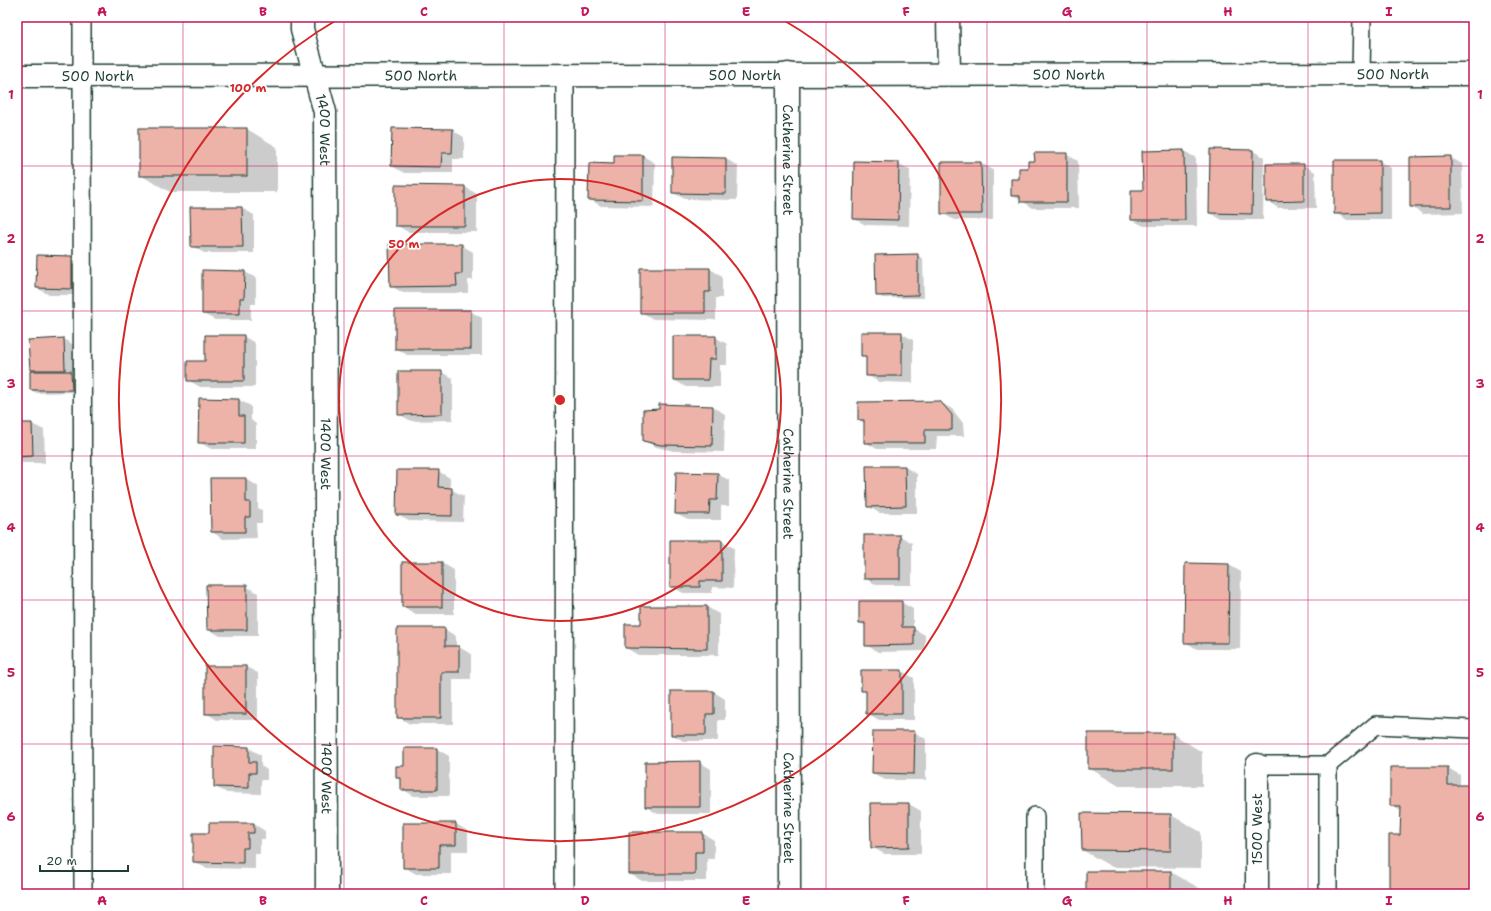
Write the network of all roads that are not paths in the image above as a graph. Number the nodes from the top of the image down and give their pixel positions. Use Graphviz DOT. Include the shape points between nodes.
graph roads {
  1 [pos="82,17"];
  2 [pos="302,17"];
  3 [pos="948,17"];
  4 [pos="1362,17"];
  5 [pos="788,74"];
  6 [pos="949,74"];
  7 [pos="1361,74"];
  8 [pos="1474,74"];
  9 [pos="314,75"];
  10 [pos="565,75"];
  11 [pos="17,76"];
  12 [pos="83,76"];
  13 [pos="1474,729"];
  14 [pos="1257,765"];
  15 [pos="1328,765"];
  16 [pos="1035,816"];
  17 [pos="83,894"];
  18 [pos="327,894"];
  19 [pos="564,894"];
  20 [pos="789,894"];
  21 [pos="1035,894"];
  22 [pos="1257,894"];
  23 [pos="1328,894"];
  1 -- 12 [label="lane"];
  2 -- 9 [label="street, 1400 West" via="302,28"];
  3 -- 6 [label="street"];
  4 -- 7 [label="lane"];
  5 -- 6 [label="street, 500 North"];
  5 -- 10 [label="street, 500 North"];
  5 -- 20 [label="street, Catherine Street"];
  6 -- 7 [label="street, 500 North"];
  7 -- 8 [label="street, 500 North"];
  9 -- 10 [label="street, 500 North"];
  9 -- 12 [label="street, 500 North"];
  9 -- 18 [label="street, 1400 West" via="325,112"];
  10 -- 19 [label="lane"];
  11 -- 12 [label="street, 500 North"];
  12 -- 17 [label="lane"];
  13 -- 15 [label="lane" via="1376,725"];
  14 -- 15 [label="lane"];
  14 -- 22 [label="street, 1500 West"];
  15 -- 23 [label="lane"];
  16 -- 21 [label="lane"];
}
